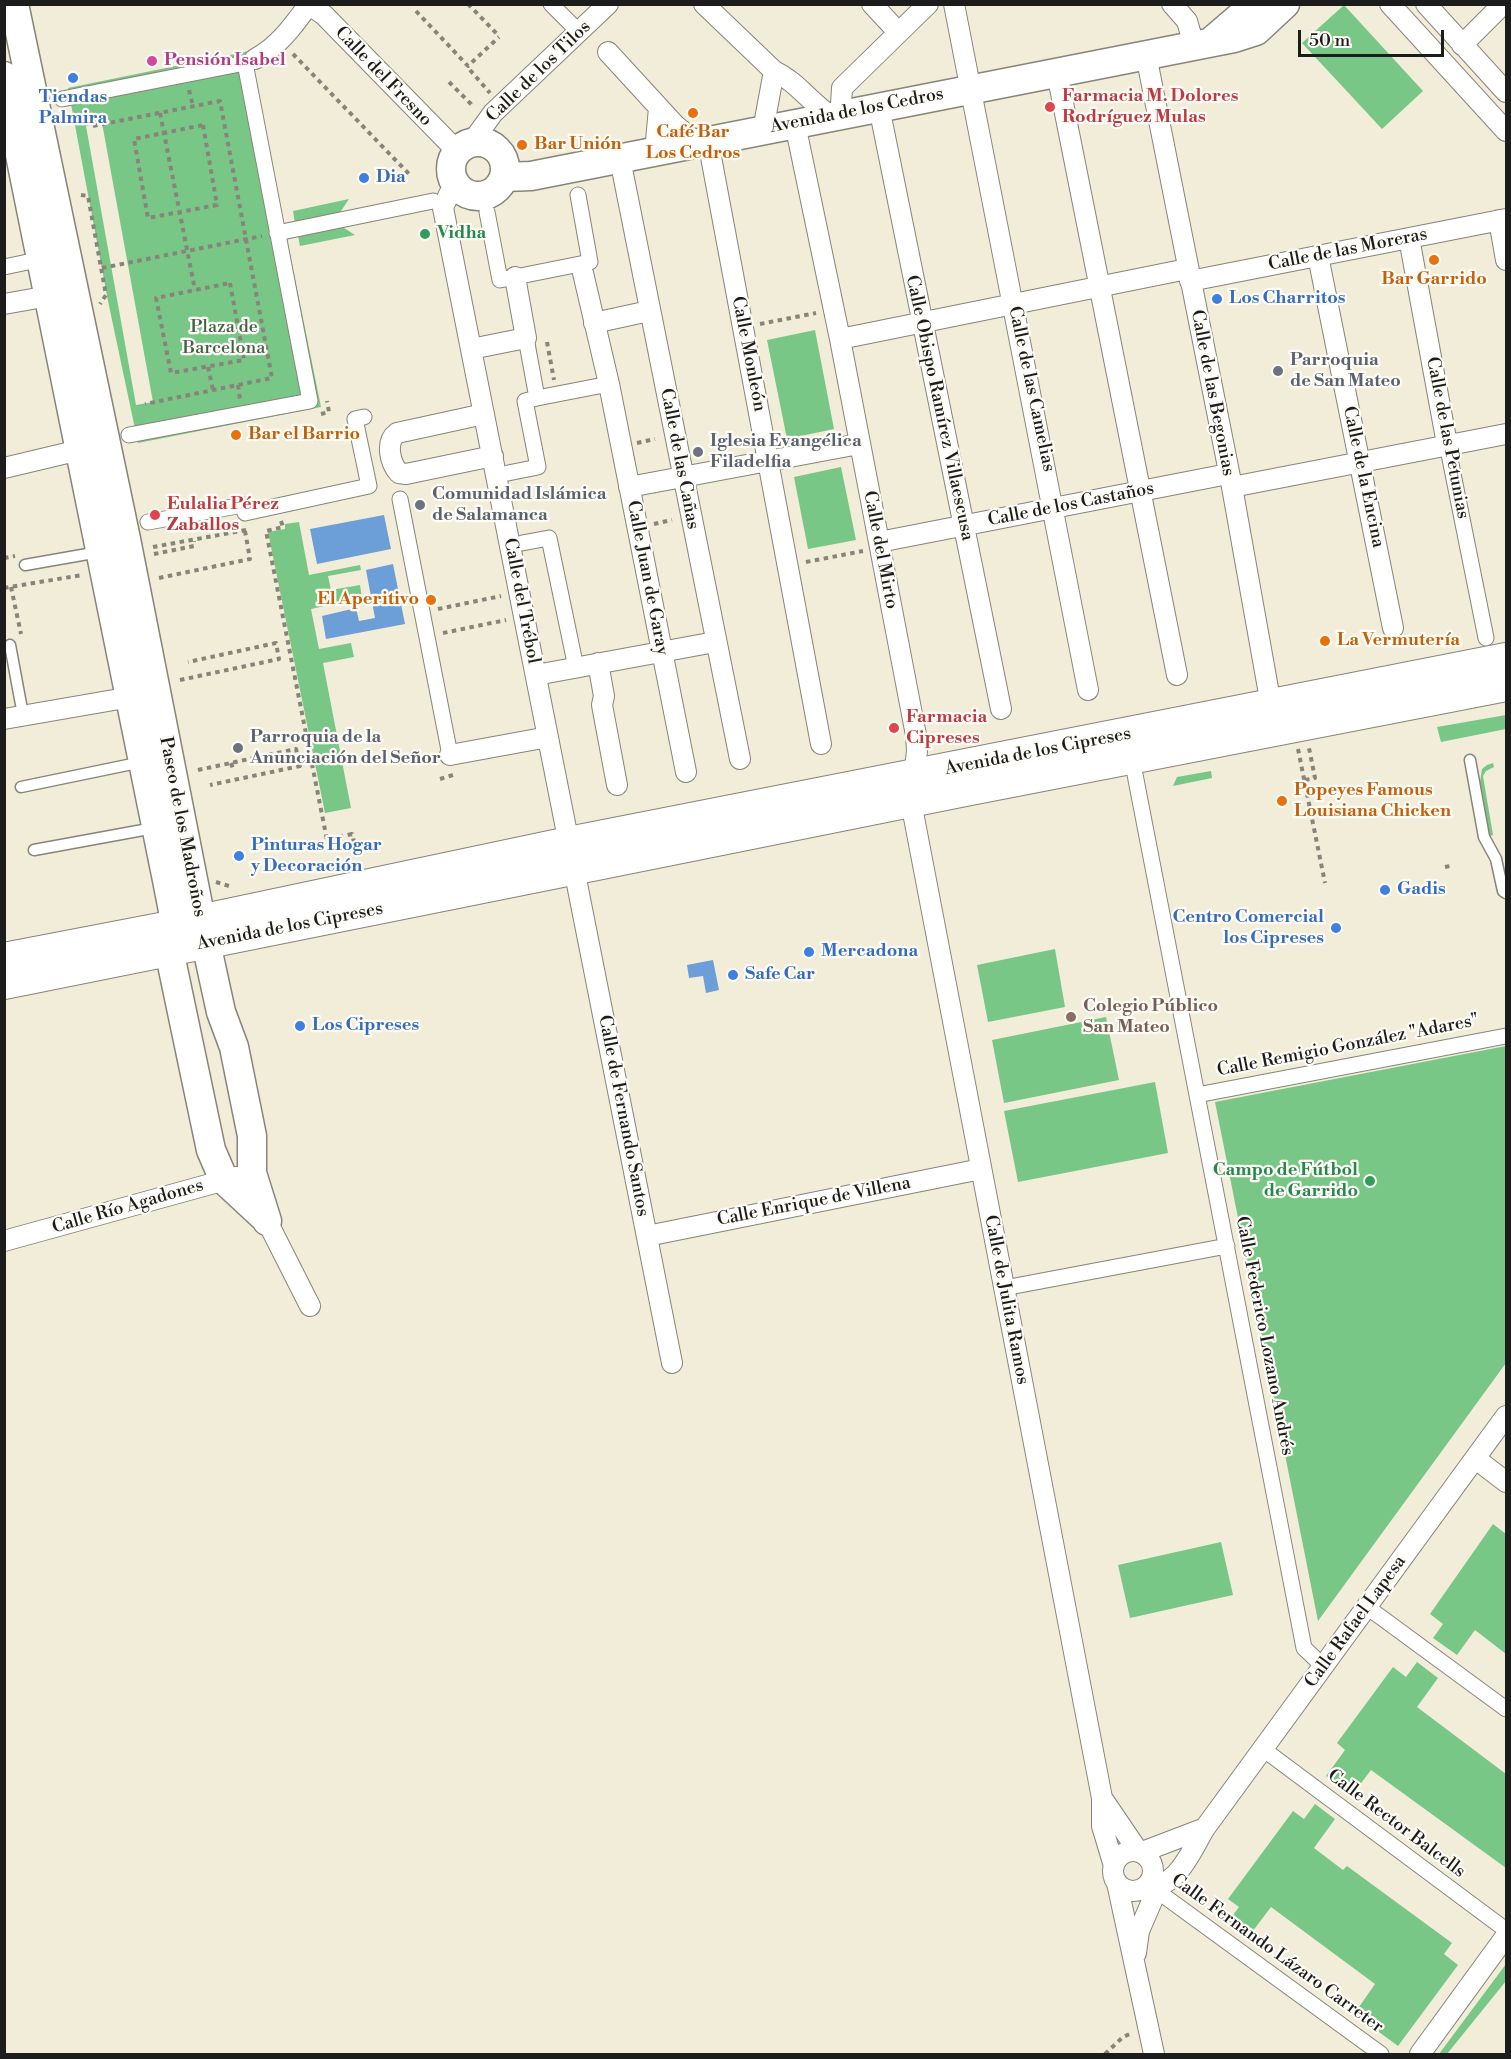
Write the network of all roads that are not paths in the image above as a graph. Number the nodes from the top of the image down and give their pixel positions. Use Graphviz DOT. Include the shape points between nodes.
graph roads {
  1 [pos="14,4"];
  2 [pos="308,4"];
  3 [pos="551,4"];
  4 [pos="608,4"];
  5 [pos="704,4"];
  6 [pos="872,4"];
  7 [pos="928,4"];
  8 [pos="954,4"];
  9 [pos="1172,4"];
  10 [pos="1285,4"];
  11 [pos="1390,4"];
  12 [pos="1426,4"];
  13 [pos="1503,4"];
  14 [pos="1255,6"];
  15 [pos="579,32"];
  16 [pos="898,32"];
  17 [pos="1213,42"];
  18 [pos="1462,45"];
  19 [pos="608,52"];
  20 [pos="1146,55"];
  21 [pos="255,59"];
  22 [pos="774,71"];
  23 [pos="1057,74"];
  24 [pos="4,76"];
  25 [pos="970,89"];
  26 [pos="1506,92"];
  27 [pos="62,99"];
  28 [pos="16,106"];
  29 [pos="879,107"];
  30 [pos="659,108"];
  31 [pos="840,115"];
  32 [pos="795,124"];
  33 [pos="763,130"];
  34 [pos="1506,131"];
  35 [pos="703,142"];
  36 [pos="465,147"];
  37 [pos="655,152"];
  38 [pos="620,159"];
  39 [pos="504,177"];
  40 [pos="448,192"];
  41 [pos="578,195"];
  42 [pos="487,212"];
  43 [pos="1503,220"];
  44 [pos="277,232"];
  45 [pos="1409,238"];
  46 [pos="1318,255"];
  47 [pos="42,259"];
  48 [pos="1506,260"];
  49 [pos="4,267"];
  50 [pos="583,268"];
  51 [pos="69,274"];
  52 [pos="1188,275"];
  53 [pos="515,277"];
  54 [pos="1100,286"];
  55 [pos="50,296"];
  56 [pos="4,304"];
  57 [pos="1013,304"];
  58 [pos="649,311"];
  59 [pos="920,322"];
  60 [pos="594,323"];
  61 [pos="526,338"];
  62 [pos="840,339"];
  63 [pos="471,349"];
  64 [pos="609,384"];
  65 [pos="537,398"];
  66 [pos="484,414"];
  67 [pos="364,417"];
  68 [pos="101,430"];
  69 [pos="1506,434"];
  70 [pos="129,435"];
  71 [pos="859,444"];
  72 [pos="1448,444"];
  73 [pos="81,452"];
  74 [pos="493,456"];
  75 [pos="768,461"];
  76 [pos="1360,462"];
  77 [pos="4,468"];
  78 [pos="508,473"];
  79 [pos="683,477"];
  80 [pos="1230,481"];
  81 [pos="629,487"];
  82 [pos="1141,491"];
  83 [pos="400,499"];
  84 [pos="1053,508"];
  85 [pos="148,522"];
  86 [pos="963,526"];
  87 [pos="522,543"];
  88 [pos="871,547"];
  89 [pos="102,551"];
  90 [pos="25,565"];
  91 [pos="1394,628"];
  92 [pos="715,642"];
  93 [pos="10,645"];
  94 [pos="1496,648"];
  95 [pos="661,650"];
  96 [pos="574,658"];
  97 [pos="598,663"];
  98 [pos="536,675"];
  99 [pos="1177,675"];
  100 [pos="1506,685"];
  101 [pos="1088,690"];
  102 [pos="131,697"];
  103 [pos="1001,709"];
  104 [pos="14,717"];
  105 [pos="1284,727"];
  106 [pos="548,737"];
  107 [pos="821,744"];
  108 [pos="450,755"];
  109 [pos="740,759"];
  110 [pos="1132,759"];
  111 [pos="1470,760"];
  112 [pos="144,762"];
  113 [pos="686,772"];
  114 [pos="617,785"];
  115 [pos="21,787"];
  116 [pos="913,789"];
  117 [pos="156,828"];
  118 [pos="34,850"];
  119 [pos="572,856"];
  120 [pos="1506,893"];
  121 [pos="188,935"];
  122 [pos="4,959"];
  123 [pos="4,983"];
  124 [pos="1506,1036"];
  125 [pos="1197,1095"];
  126 [pos="981,1169"];
  127 [pos="252,1173"];
  128 [pos="224,1180"];
  129 [pos="267,1221"];
  130 [pos="647,1236"];
  131 [pos="4,1241"];
  132 [pos="1227,1246"];
  133 [pos="1004,1288"];
  134 [pos="310,1306"];
  135 [pos="672,1363"];
  136 [pos="1506,1416"];
  137 [pos="1476,1459"];
  138 [pos="1506,1482"];
  139 [pos="1367,1607"];
  140 [pos="1323,1666"];
  141 [pos="1506,1709"];
  142 [pos="1263,1749"];
  143 [pos="1102,1798"];
  144 [pos="1205,1828"];
  145 [pos="1140,1851"];
  146 [pos="1115,1874"];
  147 [pos="1150,1886"];
  148 [pos="1506,1930"];
  149 [pos="1506,1936"];
  150 [pos="1135,1964"];
  151 [pos="1154,2055"];
  152 [pos="1381,2055"];
  153 [pos="1420,2055"];
  1 -- 28 [label="main road"];
  2 -- 21 [label="street" via="290,29"];
  2 -- 36 [label="street, Calle del Fresno"];
  3 -- 15 [label="street"];
  4 -- 15 [label="street, Calle de los Tilos"];
  5 -- 22 [label="street"];
  6 -- 16 [label="street"];
  7 -- 16 [label="street"];
  8 -- 25 [label="street, Calle de las Camelias"];
  9 -- 17 [label="street"];
  10 -- 17 [label="main road, Avenida de los Cedros" via="1256,32"];
  11 -- 34 [label="street"];
  12 -- 18 [label="street"];
  13 -- 18 [label="street"];
  14 -- 17 [label="main road, Avenida de los Cedros"];
  15 -- 36 [label="street, Calle de los Tilos" via="493,113"];
  16 -- 31 [label="street" via="842,88"];
  17 -- 20 [label="main road, Avenida de los Cedros"];
  18 -- 26 [label="street"];
  19 -- 30 [label="street"];
  20 -- 23 [label="main road, Avenida de los Cedros"];
  20 -- 52 [label="street, Calle de las Begonias"];
  22 -- 31 [label="street" via="785,76 818,108"];
  22 -- 33 [label="street"];
  23 -- 25 [label="main road, Avenida de los Cedros"];
  23 -- 54 [label="street"];
  24 -- 28 [label="main road"];
  25 -- 29 [label="main road, Avenida de los Cedros"];
  25 -- 57 [label="street, Calle de las Camelias"];
  27 -- 44 [label="street" via="245,63"];
  28 -- 47 [label="main road"];
  28 -- 51 [label="main road"];
  29 -- 31 [label="main road, Avenida de los Cedros"];
  29 -- 59 [label="street, Calle Obispo Ramírez Villaescusa"];
  30 -- 35 [label="street"];
  30 -- 37 [label="street"];
  31 -- 32 [label="main road, Avenida de los Cedros"];
  32 -- 33 [label="main road, Avenida de los Cedros"];
  32 -- 62 [label="street, Calle del Mirto"];
  33 -- 35 [label="main road, Avenida de los Cedros"];
  35 -- 37 [label="main road, Avenida de los Cedros"];
  35 -- 75 [label="street, Calle Monleón"];
  36 -- 39 [label="main road" via="490,145 498,150 505,167"];
  36 -- 40 [label="main road" via="450,168"];
  37 -- 38 [label="main road, Avenida de los Cedros"];
  38 -- 39 [label="main road, Avenida de los Cedros" via="531,176"];
  38 -- 58 [label="street, Calle de las Cañas"];
  39 -- 40 [label="main road" via="494,192 484,196"];
  40 -- 44 [label="street"];
  40 -- 63 [label="street, Calle del Trébol" via="443,208"];
  41 -- 50 [label="street, Calle Juan de Garay" via="590,262"];
  42 -- 53 [label="street" via="500,280"];
  43 -- 45 [label="street, Calle de las Moreras"];
  43 -- 48 [label="street"];
  44 -- 70 [label="street" via="310,402"];
  45 -- 46 [label="street, Calle de las Moreras"];
  45 -- 72 [label="street, Calle de las Petunias"];
  46 -- 52 [label="street, Calle de las Moreras"];
  46 -- 76 [label="street, Calle de la Encina"];
  47 -- 49 [label="street"];
  47 -- 55 [label="main road"];
  50 -- 53 [label="street"];
  50 -- 60 [label="street, Calle Juan de Garay"];
  51 -- 55 [label="street"];
  51 -- 68 [label="main road"];
  52 -- 54 [label="street, Calle de las Moreras"];
  52 -- 80 [label="street, Calle de las Begonias"];
  53 -- 61 [label="street"];
  54 -- 57 [label="street, Calle de las Moreras"];
  54 -- 82 [label="street"];
  55 -- 56 [label="street"];
  55 -- 73 [label="main road"];
  57 -- 59 [label="street, Calle de las Moreras"];
  57 -- 84 [label="street, Calle de las Camelias"];
  58 -- 60 [label="street"];
  58 -- 79 [label="street, Calle de las Cañas"];
  59 -- 62 [label="street, Calle de las Moreras"];
  59 -- 86 [label="street, Calle Obispo Ramírez Villaescusa"];
  60 -- 64 [label="street, Calle Juan de Garay"];
  61 -- 63 [label="street"];
  61 -- 65 [label="street"];
  62 -- 71 [label="street, Calle del Mirto"];
  63 -- 66 [label="street, Calle del Trébol"];
  64 -- 65 [label="street"];
  64 -- 81 [label="street, Calle Juan de Garay"];
  65 -- 78 [label="street" via="525,401 538,467"];
  66 -- 74 [label="street, Calle del Trébol"];
  66 -- 74 [label="street" via="397,433 391,437 391,454 395,468 406,474"];
  67 -- 85 [label="street" via="355,419 369,486 245,513 243,505"];
  68 -- 73 [label="street" via="94,445"];
  68 -- 121 [label="main road, Paseo de los Madroños" via="192,875"];
  69 -- 72 [label="street, Calle de los Castaños"];
  71 -- 75 [label="street"];
  71 -- 88 [label="street, Calle del Mirto"];
  72 -- 76 [label="street, Calle de los Castaños"];
  72 -- 94 [label="street, Calle de las Petunias"];
  73 -- 77 [label="street"];
  73 -- 89 [label="main road, Paseo de los Madroños"];
  74 -- 98 [label="street, Calle del Trébol"];
  75 -- 79 [label="street"];
  75 -- 107 [label="street, Calle Monleón"];
  76 -- 80 [label="street, Calle de los Castaños"];
  76 -- 91 [label="street, Calle de la Encina"];
  79 -- 81 [label="street"];
  79 -- 92 [label="street, Calle de las Cañas"];
  80 -- 82 [label="street, Calle de los Castaños"];
  80 -- 105 [label="street, Calle de las Begonias"];
  81 -- 95 [label="street, Calle Juan de Garay"];
  82 -- 84 [label="street, Calle de los Castaños"];
  82 -- 99 [label="street"];
  83 -- 108 [label="street"];
  84 -- 86 [label="street, Calle de los Castaños"];
  84 -- 101 [label="street, Calle de las Camelias"];
  86 -- 88 [label="street, Calle de los Castaños"];
  86 -- 103 [label="street, Calle Obispo Ramírez Villaescusa"];
  87 -- 96 [label="street" via="549,538"];
  88 -- 116 [label="street, Calle del Mirto" via="916,735"];
  89 -- 90 [label="lane"];
  89 -- 102 [label="main road, Paseo de los Madroños"];
  92 -- 95 [label="street"];
  92 -- 109 [label="street, Calle de las Cañas"];
  93 -- 104 [label="lane"];
  94 -- 105 [label="main road, Avenida de los Cipreses"];
  95 -- 97 [label="street"];
  95 -- 113 [label="street, Calle Juan de Garay"];
  97 -- 98 [label="street"];
  97 -- 114 [label="street"];
  98 -- 106 [label="street, Calle del Trébol"];
  100 -- 105 [label="main road, Avenida de los Cipreses"];
  102 -- 104 [label="street"];
  102 -- 112 [label="main road, Paseo de los Madroños"];
  105 -- 110 [label="main road, Avenida de los Cipreses"];
  105 -- 116 [label="main road, Avenida de los Cipreses"];
  106 -- 108 [label="street"];
  106 -- 119 [label="street, Calle del Trébol"];
  110 -- 116 [label="main road, Avenida de los Cipreses"];
  110 -- 125 [label="street, Calle Federico Lozano Andrés"];
  111 -- 120 [label="lane" via="1484,837 1496,859"];
  112 -- 115 [label="lane"];
  112 -- 117 [label="main road, Paseo de los Madroños"];
  116 -- 119 [label="main road, Avenida de los Cipreses"];
  116 -- 126 [label="street, Calle de Julita Ramos"];
  117 -- 118 [label="lane"];
  117 -- 121 [label="main road, Paseo de los Madroños"];
  119 -- 121 [label="main road, Avenida de los Cipreses"];
  119 -- 130 [label="street, Calle de Fernando Santos"];
  121 -- 122 [label="main road, Avenida de los Cipreses"];
  121 -- 123 [label="main road, Avenida de los Cipreses"];
  121 -- 127 [label="main road, Paseo de los Madroños" via="234,1047 252,1136"];
  121 -- 128 [label="main road, Paseo de los Madroños" via="211,1150"];
  124 -- 125 [label="street, Calle Remigio González \"Adares\""];
  125 -- 132 [label="street, Calle Federico Lozano Andrés"];
  126 -- 130 [label="street, Calle Enrique de Villena"];
  126 -- 133 [label="street, Calle de Julita Ramos"];
  127 -- 128 [label="street, Calle Río Agadones"];
  127 -- 129 [label="main road, Paseo de los Madroños"];
  128 -- 129 [label="main road, Paseo de los Madroños"];
  128 -- 131 [label="street, Calle Río Agadones"];
  129 -- 134 [label="street, Paseo de los Madroños"];
  130 -- 135 [label="street, Calle de Fernando Santos"];
  132 -- 133 [label="street"];
  132 -- 140 [label="street, Calle Federico Lozano Andrés" via="1304,1648"];
  133 -- 143 [label="street, Calle de Julita Ramos"];
  136 -- 137 [label="street, Calle Rafael Lapesa"];
  137 -- 138 [label="street"];
  137 -- 139 [label="street, Calle Rafael Lapesa"];
  139 -- 140 [label="street, Calle Rafael Lapesa"];
  139 -- 141 [label="street"];
  140 -- 142 [label="street, Calle Rafael Lapesa"];
  142 -- 144 [label="street, Calle Rafael Lapesa"];
  142 -- 148 [label="street, Calle Rector Balcells"];
  143 -- 145 [label="street, Calle de Julita Ramos"];
  143 -- 146 [label="street, Calle de Julita Ramos" via="1102,1826"];
  144 -- 145 [label="street"];
  144 -- 147 [label="street, Calle Rafael Lapesa" via="1179,1870 1164,1886"];
  145 -- 146 [label="street" via="1127,1851 1119,1857"];
  145 -- 147 [label="street" via="1151,1860 1154,1871"];
  146 -- 147 [label="street" via="1126,1890"];
  146 -- 150 [label="street, Calle de Julita Ramos"];
  147 -- 150 [label="street, Calle de Julita Ramos" via="1152,1901 1139,1931"];
  147 -- 152 [label="street, Calle Fernando Lázaro Carreter"];
  149 -- 153 [label="street"];
  150 -- 151 [label="street, Calle de Julita Ramos"];
}
